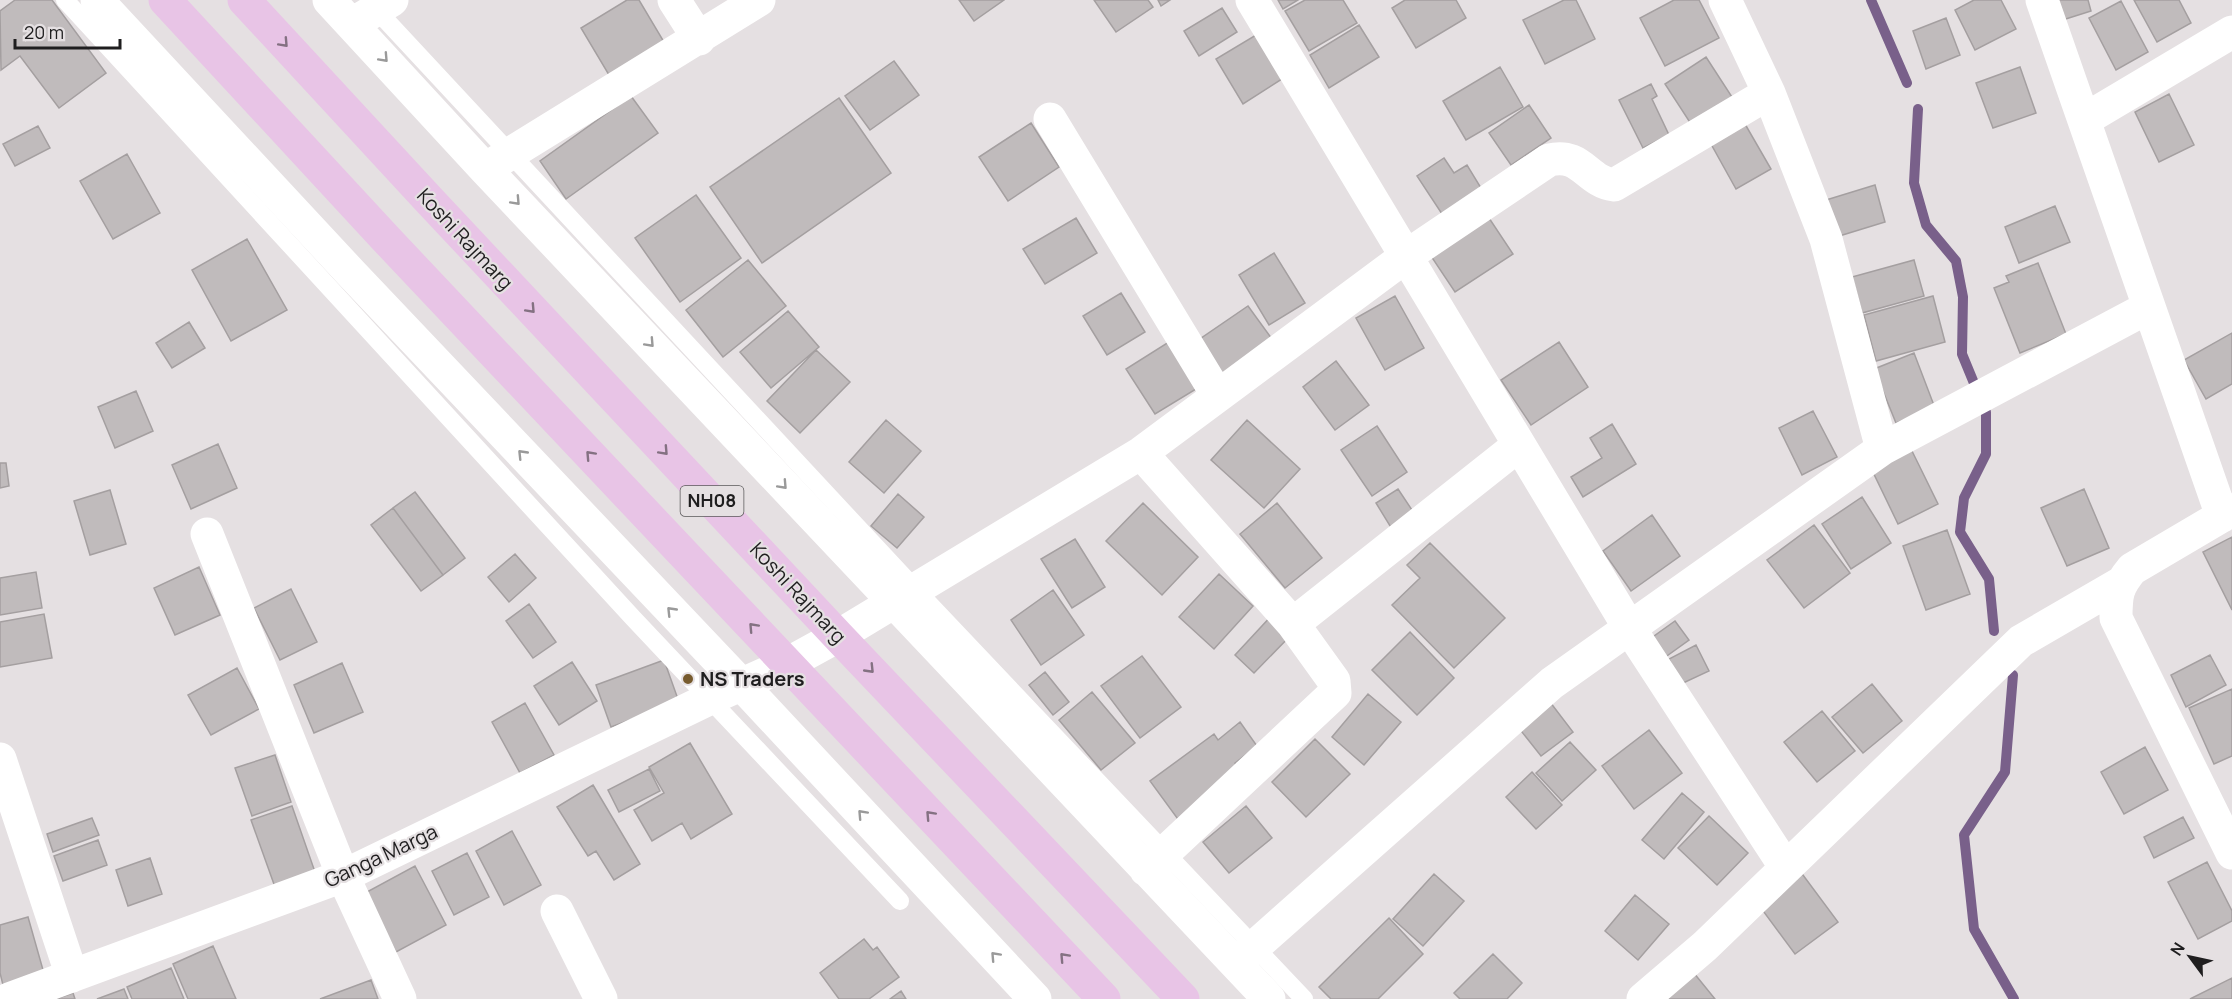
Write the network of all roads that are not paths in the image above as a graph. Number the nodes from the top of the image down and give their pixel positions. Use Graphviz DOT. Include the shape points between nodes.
graph roads {
  1 [pos="64,0"];
  2 [pos="97,0"];
  3 [pos="165,0"];
  4 [pos="244,0"];
  5 [pos="329,0"];
  6 [pos="674,0"];
  7 [pos="759,0"];
  8 [pos="1252,0"];
  9 [pos="1725,0"];
  10 [pos="2042,0"];
  11 [pos="372,8"];
  12 [pos="2232,32"];
  13 [pos="699,39"];
  14 [pos="1769,93"];
  15 [pos="1050,120"];
  16 [pos="2084,120"];
  17 [pos="498,161"];
  18 [pos="1406,257"];
  19 [pos="2149,307"];
  20 [pos="1218,396"];
  21 [pos="1519,445"];
  22 [pos="1882,449"];
  23 [pos="1141,453"];
  24 [pos="2227,513"];
  25 [pos="207,534"];
  26 [pos="2121,583"];
  27 [pos="904,596"];
  28 [pos="1293,624"];
  29 [pos="1630,629"];
  30 [pos="838,636"];
  31 [pos="787,664"];
  32 [pos="742,685"];
  33 [pos="709,699"];
  34 [pos="0,759"];
  35 [pos="2223,810"];
  36 [pos="2232,853"];
  37 [pos="1156,862"];
  38 [pos="1786,868"];
  39 [pos="343,876"];
  40 [pos="900,901"];
  41 [pos="557,911"];
  42 [pos="1246,955"];
  43 [pos="72,976"];
  44 [pos="9,999"];
  45 [pos="400,999"];
  46 [pos="601,999"];
  47 [pos="1035,999"];
  48 [pos="1104,999"];
  49 [pos="1183,999"];
  50 [pos="1269,999"];
  51 [pos="1304,999"];
  52 [pos="1643,999"];
  1 -- 33 [label="lane"];
  32 -- 2 [label="street, one-way"];
  31 -- 3 [label="main road, NH08, one-way"];
  4 -- 30 [label="main road, Koshi Rajmarg / NH08, one-way"];
  5 -- 11 [label="street"];
  6 -- 13 [label="street"];
  7 -- 13 [label="street"];
  8 -- 18 [label="street"];
  9 -- 14 [label="street"];
  10 -- 16 [label="street"];
  11 -- 17 [label="street"];
  12 -- 16 [label="street"];
  13 -- 17 [label="street"];
  14 -- 18 [label="street, Ganga Marga" via="1614,185 1602,184 1570,159 1549,160"];
  14 -- 22 [label="street" via="1826,239"];
  15 -- 20 [label="street"];
  16 -- 19 [label="street"];
  17 -- 27 [label="street"];
  18 -- 20 [label="street, Ganga Marga"];
  18 -- 21 [label="street"];
  19 -- 22 [label="street"];
  19 -- 24 [label="street"];
  20 -- 23 [label="street, Ganga Marga"];
  21 -- 28 [label="street"];
  21 -- 29 [label="street"];
  22 -- 29 [label="street"];
  23 -- 27 [label="street, Ganga Marga"];
  23 -- 28 [label="street"];
  24 -- 26 [label="street" via="2144,560"];
  25 -- 39 [label="street"];
  26 -- 35 [label="street" via="2116,618"];
  26 -- 38 [label="street" via="2021,641"];
  27 -- 30 [label="street, Ganga Marga"];
  27 -- 37 [label="street"];
  28 -- 37 [label="street" via="1334,681 1335,693"];
  29 -- 38 [label="street"];
  29 -- 42 [label="street" via="1552,683"];
  30 -- 31 [label="street, Ganga Marga"];
  30 -- 49 [label="main road, Koshi Rajmarg / NH08, one-way"];
  31 -- 32 [label="street, Ganga Marga"];
  48 -- 31 [label="main road, NH08, one-way"];
  32 -- 33 [label="street, Ganga Marga"];
  47 -- 32 [label="street, one-way"];
  33 -- 39 [label="street, Ganga Marga"];
  33 -- 40 [label="lane"];
  34 -- 43 [label="street"];
  35 -- 36 [label="street"];
  37 -- 42 [label="street"];
  38 -- 52 [label="street"];
  39 -- 43 [label="street, Ganga Marga"];
  39 -- 45 [label="street"];
  41 -- 46 [label="street"];
  42 -- 50 [label="street"];
  42 -- 51 [label="lane"];
  43 -- 44 [label="street, Ganga Marga"];
}
